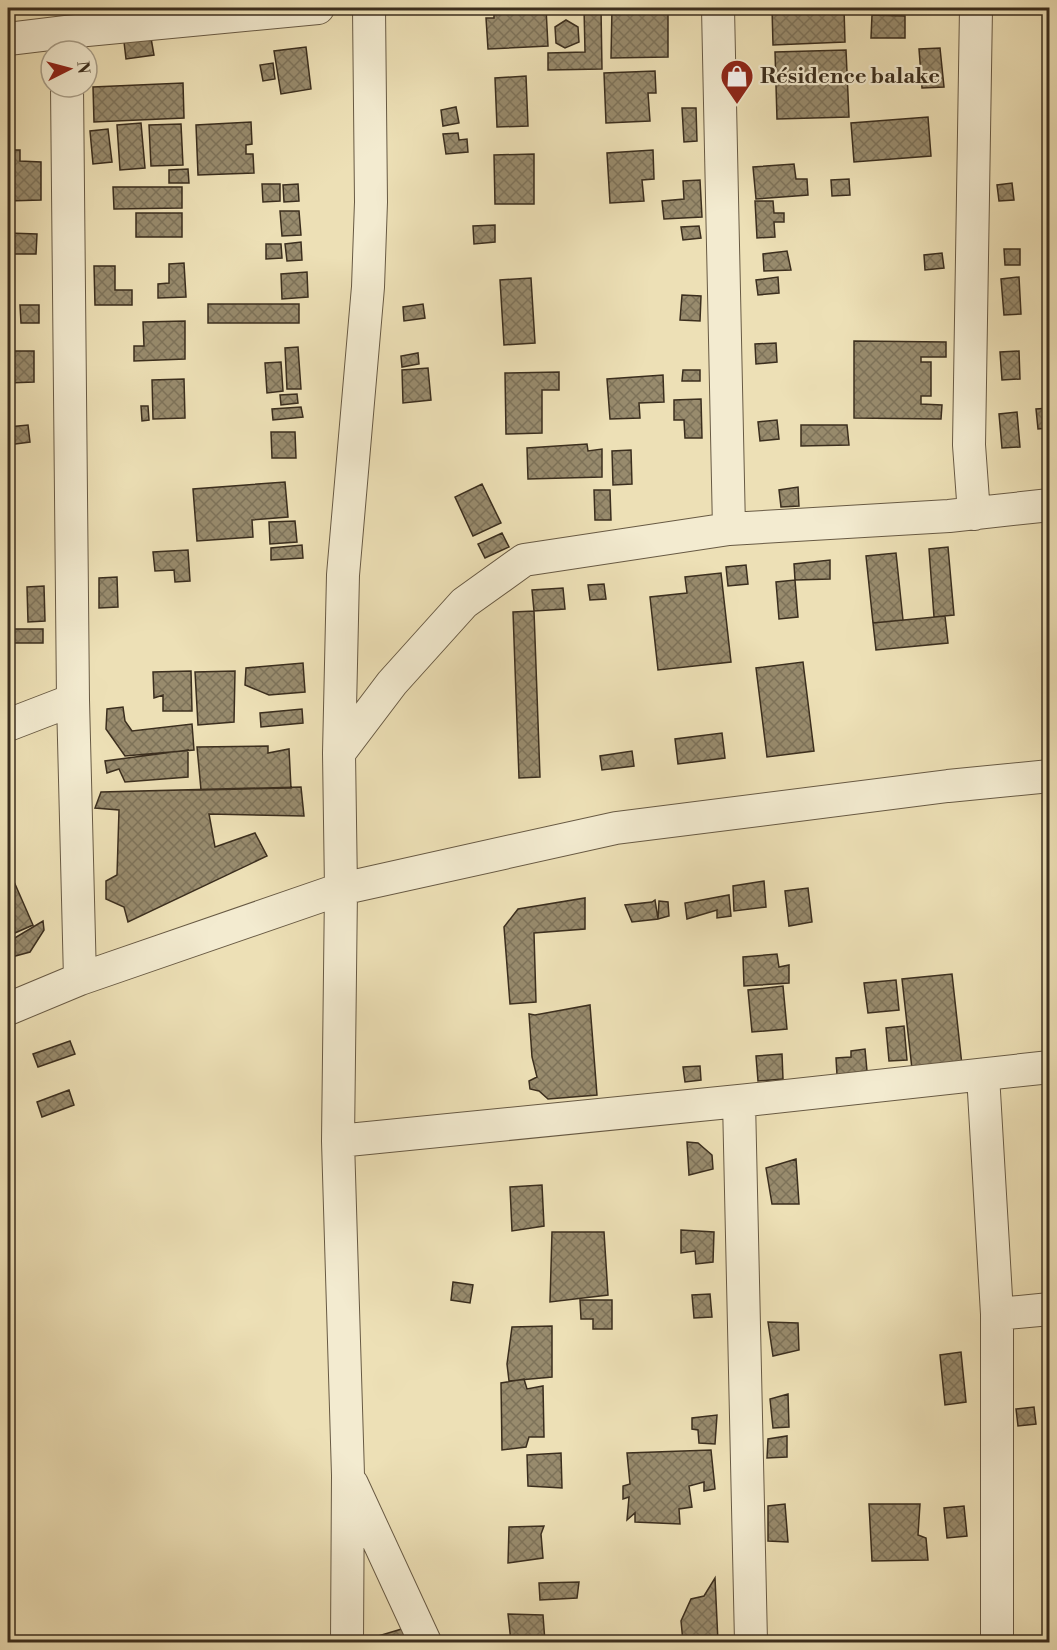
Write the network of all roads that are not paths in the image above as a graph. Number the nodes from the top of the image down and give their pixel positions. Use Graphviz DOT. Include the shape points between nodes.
graph roads {
  1 [pos="318,8"];
  2 [pos="369,8"];
  3 [pos="718,8"];
  4 [pos="976,8"];
  5 [pos="66,30"];
  6 [pos="8,39"];
  7 [pos="67,99"];
  8 [pos="1050,505"];
  9 [pos="974,514"];
  10 [pos="729,529"];
  11 [pos="73,700"];
  12 [pos="8,725"];
  13 [pos="339,753"];
  14 [pos="1050,776"];
  15 [pos="341,889"];
  16 [pos="80,979"];
  17 [pos="8,1009"];
  18 [pos="1050,1067"];
  19 [pos="982,1075"];
  20 [pos="739,1101"];
  21 [pos="338,1141"];
  22 [pos="1050,1309"];
  23 [pos="997,1314"];
  24 [pos="348,1475"];
  25 [pos="347,1642"];
  26 [pos="425,1642"];
  27 [pos="751,1642"];
  28 [pos="997,1642"];
  1 -- 5 [label="street"];
  2 -- 13 [label="street" via="368,287 343,575"];
  3 -- 10 [label="street"];
  4 -- 9 [label="street" via="969,445"];
  5 -- 6 [label="street"];
  7 -- 11 [label="street"];
  8 -- 9 [label="street"];
  9 -- 10 [label="street"];
  10 -- 13 [label="street" via="524,560 464,603 392,682"];
  11 -- 12 [label="street"];
  11 -- 16 [label="street"];
  13 -- 15 [label="street"];
  14 -- 15 [label="street" via="616,828"];
  15 -- 16 [label="street"];
  15 -- 21 [label="street"];
  16 -- 17 [label="street"];
  18 -- 19 [label="street"];
  19 -- 20 [label="street"];
  19 -- 23 [label="street"];
  20 -- 21 [label="street"];
  20 -- 27 [label="street"];
  21 -- 24 [label="street"];
  22 -- 23 [label="street"];
  23 -- 28 [label="street"];
  24 -- 25 [label="street"];
  24 -- 26 [label="street"];
}
